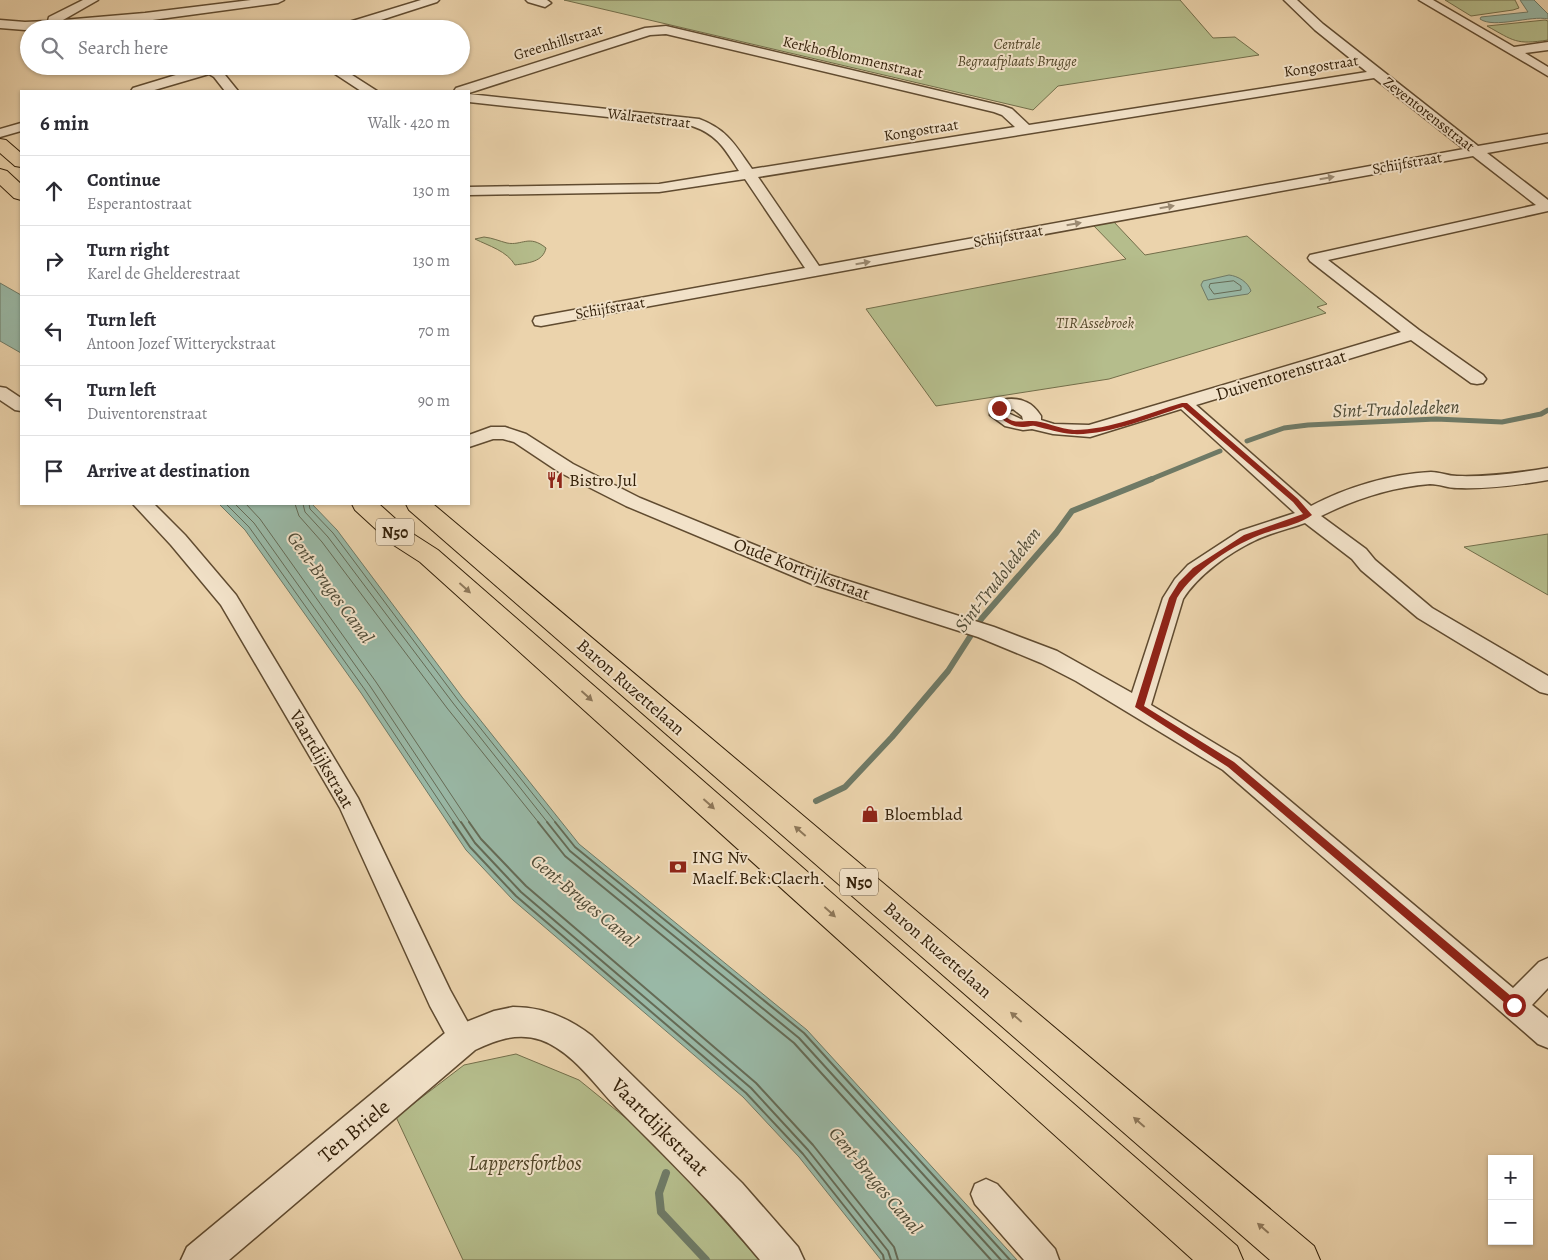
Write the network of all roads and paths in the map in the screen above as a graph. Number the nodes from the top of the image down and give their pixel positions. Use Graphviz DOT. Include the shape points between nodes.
graph roads {
  1 [pos="92,0"];
  2 [pos="278,0"];
  3 [pos="433,0"];
  4 [pos="532,0"];
  5 [pos="1290,0"];
  6 [pos="1424,0"];
  7 [pos="545,3"];
  8 [pos="54,20"];
  9 [pos="108,20"];
  10 [pos="369,20"];
  11 [pos="0,24"];
  12 [pos="20,26"];
  13 [pos="666,30"];
  14 [pos="1548,46"];
  15 [pos="1513,51"];
  16 [pos="1548,72"];
  17 [pos="1377,74"];
  18 [pos="187,75"];
  19 [pos="220,75"];
  20 [pos="344,75"];
  21 [pos="141,90"];
  22 [pos="231,90"];
  23 [pos="368,90"];
  24 [pos="464,90"];
  25 [pos="470,98"];
  26 [pos="20,127"];
  27 [pos="1025,129"];
  28 [pos="0,133"];
  29 [pos="1548,138"];
  30 [pos="0,144"];
  31 [pos="1476,151"];
  32 [pos="20,161"];
  33 [pos="0,175"];
  34 [pos="749,175"];
  35 [pos="470,191"];
  36 [pos="20,193"];
  37 [pos="1547,207"];
  38 [pos="815,271"];
  39 [pos="541,321"];
  40 [pos="1413,334"];
  41 [pos="1477,379"];
  42 [pos="0,392"];
  43 [pos="1184,404"];
  44 [pos="20,405"];
  45 [pos="1032,423"];
  46 [pos="470,441"];
  47 [pos="1548,474"];
  48 [pos="144,505"];
  49 [pos="365,505"];
  50 [pos="387,505"];
  51 [pos="419,505"];
  52 [pos="1308,515"];
  53 [pos="429,556"];
  54 [pos="1548,686"];
  55 [pos="1139,707"];
  56 [pos="1548,970"];
  57 [pos="1514,1005"];
  58 [pos="517,1021"];
  59 [pos="1548,1035"];
  60 [pos="463,1039"];
  61 [pos="986,1194"];
  62 [pos="200,1260"];
  63 [pos="785,1260"];
  64 [pos="1044,1260"];
  65 [pos="1223,1260"];
  66 [pos="1300,1260"];
  1 -- 8 [label="street"];
  2 -- 9 [label="street" via="164,16"];
  3 -- 10 [label="street"];
  4 -- 7 [label="street"];
  5 -- 17 [label="street, Zeventorensstraat"];
  6 -- 15 [label="street"];
  11 -- 12 [label="street"];
  13 -- 24 [label="street, Greenhillstraat" via="649,31"];
  13 -- 27 [label="street, Kerkhofblommenstraat" via="998,109 1007,112"];
  14 -- 15 [label="street"];
  15 -- 16 [label="street"];
  17 -- 27 [label="street, Kongostraat"];
  17 -- 31 [label="street, Zeventorensstraat"];
  18 -- 21 [label="street"];
  19 -- 22 [label="street"];
  20 -- 23 [label="street"];
  25 -- 34 [label="street, Walraetstraat" via="694,122 718,132"];
  26 -- 28 [label="street"];
  27 -- 34 [label="street, Kongostraat"];
  29 -- 31 [label="street, Schijfstraat"];
  30 -- 32 [label="main road"];
  31 -- 37 [label="street, Zeventorensstraat"];
  38 -- 31 [label="street, Schijfstraat, one-way"];
  33 -- 36 [label="main road"];
  34 -- 35 [label="street, Kongostraat" via="659,188"];
  34 -- 38 [label="street, Walraetstraat"];
  37 -- 40 [label="street" via="1316,258"];
  38 -- 39 [label="street, Schijfstraat"];
  40 -- 41 [label="street"];
  40 -- 43 [label="street, Duiventorenstraat"];
  42 -- 44 [label="street"];
  43 -- 45 [label="street, Duiventorenstraat" via="1090,431 1053,429"];
  43 -- 52 [label="street"];
  46 -- 55 [label="street, Oude Kortrijkstraat" via="491,433 520,438 566,468 633,502 819,579 986,632 1049,657"];
  47 -- 52 [label="street" via="1509,481 1455,482 1432,478 1390,484 1337,500"];
  48 -- 60 [label="street, Vaartdijkstraat" via="229,600 350,805 440,998"];
  49 -- 53 [label="main road, Baron Ruzettelaan / N50" via="401,538"];
  50 -- 53 [label="main road, Baron Ruzettelaan / N50" via="415,529"];
  66 -- 51 [label="main road, Baron Ruzettelaan / N50, one-way"];
  52 -- 54 [label="street" via="1330,535 1359,554 1425,613"];
  52 -- 55 [label="street" via="1247,536 1196,570 1182,584 1173,598"];
  53 -- 65 [label="main road, Baron Ruzettelaan / N50, one-way"];
  55 -- 57 [label="street, Oude Kortrijkstraat" via="1231,764"];
  56 -- 57 [label="street"];
  57 -- 59 [label="street, Oude Kortrijkstraat"];
  58 -- 60 [label="street, Ten Briele" via="496,1024"];
  58 -- 63 [label="street, Vaartdijkstraat" via="547,1027 574,1042 754,1222"];
  60 -- 62 [label="street, Ten Briele"];
  61 -- 64 [label="street"];
}
